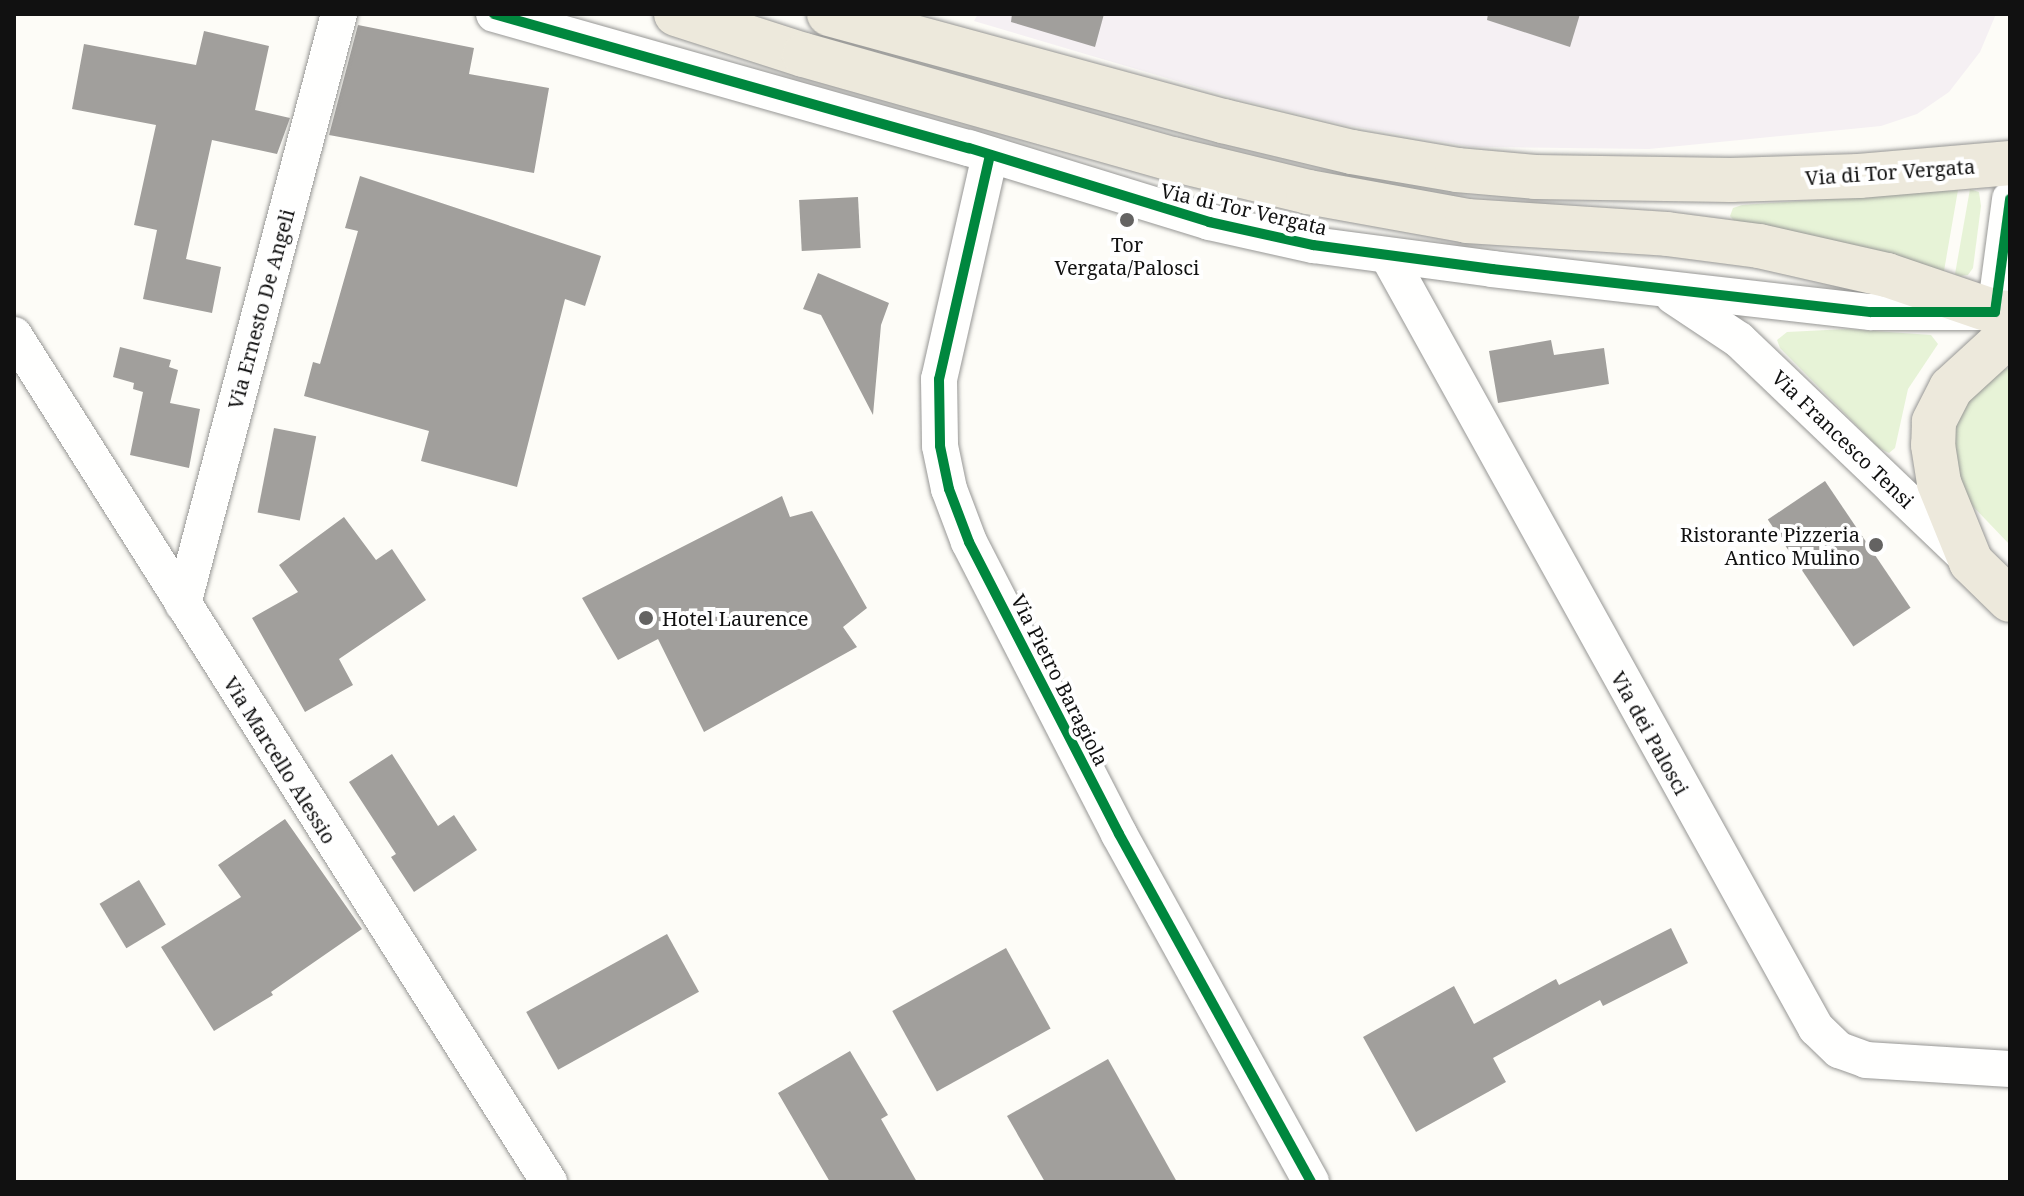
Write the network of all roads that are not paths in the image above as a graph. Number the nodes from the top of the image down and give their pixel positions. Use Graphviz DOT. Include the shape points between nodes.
graph roads {
  1 [pos="339,14"];
  2 [pos="494,14"];
  3 [pos="676,14"];
  4 [pos="829,14"];
  5 [pos="990,155"];
  6 [pos="2010,163"];
  7 [pos="2010,199"];
  8 [pos="1388,256"];
  9 [pos="1665,291"];
  10 [pos="2005,320"];
  11 [pos="14,335"];
  12 [pos="1971,562"];
  13 [pos="2010,600"];
  14 [pos="183,604"];
  15 [pos="2010,1069"];
  16 [pos="549,1182"];
  17 [pos="1311,1182"];
  1 -- 14 [label="street, Via Ernesto De Angeli"];
  2 -- 5 [label="street, Via di Tor Vergata"];
  3 -- 10 [label="main road, Via di Tor Vergata" via="1172,159 1294,188 1467,221 1667,234 1759,246 1887,275"];
  4 -- 6 [label="main road, Via di Tor Vergata" via="1223,121 1365,155 1457,170 1561,178 1731,180"];
  5 -- 8 [label="street, Via di Tor Vergata" via="1209,222 1286,241"];
  5 -- 17 [label="street, Via Pietro Baragiola" via="939,379 938,424 956,510 1131,857"];
  7 -- 10 [label="street"];
  8 -- 9 [label="street, Via di Tor Vergata"];
  8 -- 15 [label="street, Via dei Palosci" via="1816,1028 1839,1050 1866,1060"];
  9 -- 10 [label="street, Via di Tor Vergata"];
  9 -- 12 [label="street, Via Francesco Tensi" via="1739,340"];
  10 -- 12 [label="main road" via="1951,388 1934,422 1939,483"];
  11 -- 14 [label="street, Via Marcello Alessio"];
  12 -- 13 [label="main road, Via Francesco Tensi"];
  14 -- 16 [label="street, Via Marcello Alessio"];
}
